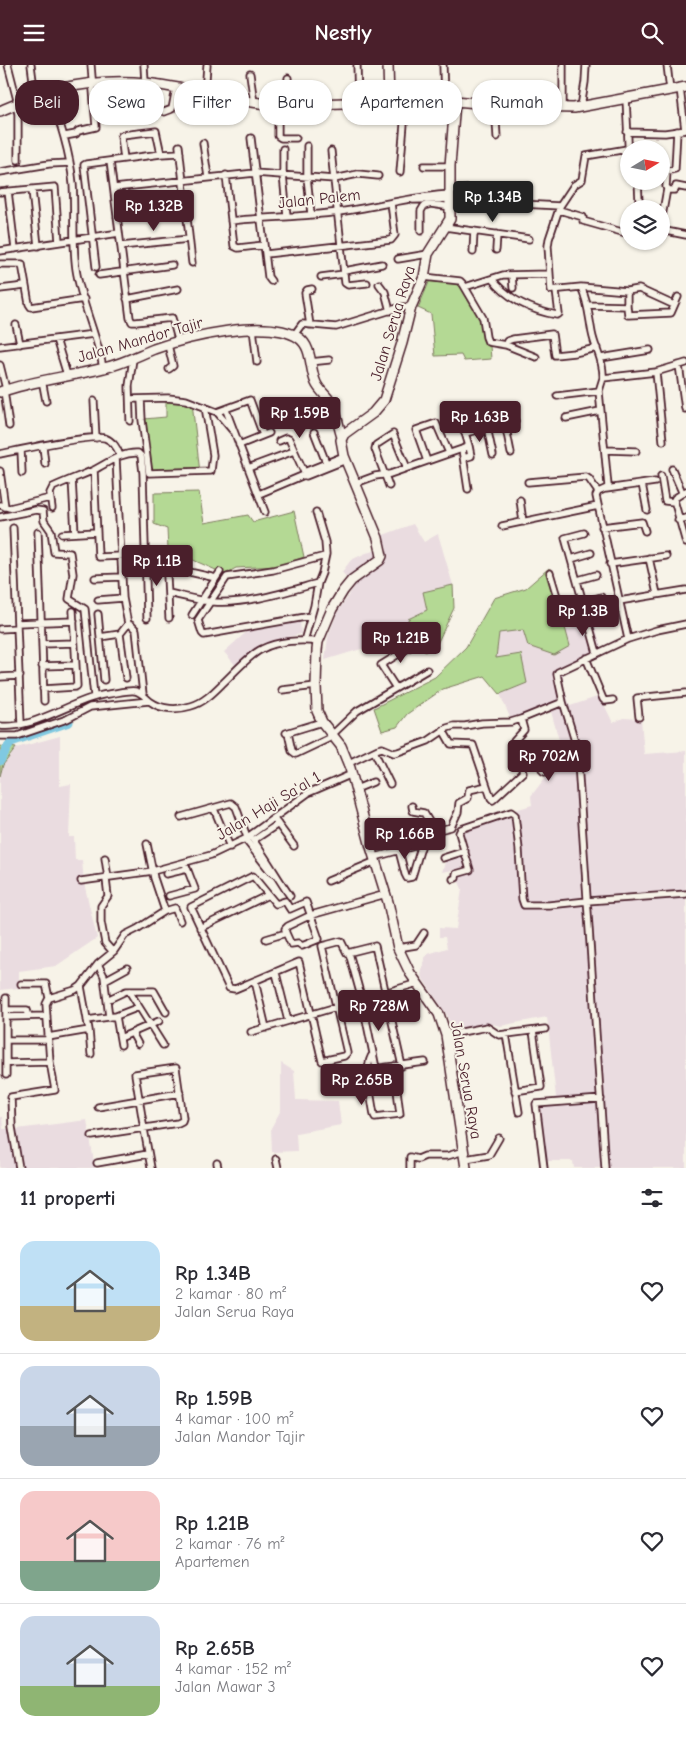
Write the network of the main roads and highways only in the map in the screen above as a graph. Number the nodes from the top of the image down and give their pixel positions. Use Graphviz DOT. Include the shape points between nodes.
graph roads {
  1 [pos="388,65"];
  2 [pos="388,80"];
  3 [pos="679,88"];
  4 [pos="462,102"];
  5 [pos="342,103"];
  6 [pos="0,111"];
  7 [pos="453,125"];
  8 [pos="3,390"];
  9 [pos="342,437"];
  10 [pos="465,1159"];
  1 -- 2 [label="main road"];
  3 -- 4 [label="main road" via="581,107 522,107"];
  5 -- 6 [label="main road" via="254,103 176,87 118,83 49,92"];
  7 -- 9 [label="main road, Jalan Serua Raya" via="450,219 428,254 424,277 411,307 384,400"];
  8 -- 9 [label="main road, Jalan Mandor Tajir" via="103,368 168,345 216,333 277,330 294,335 307,347 316,382 333,408"];
  9 -- 10 [label="main road, Jalan Serua Raya" via="345,458 378,537 382,556 343,591 318,642 317,711 349,763 398,948 406,966 439,1014 446,1035"];
}
